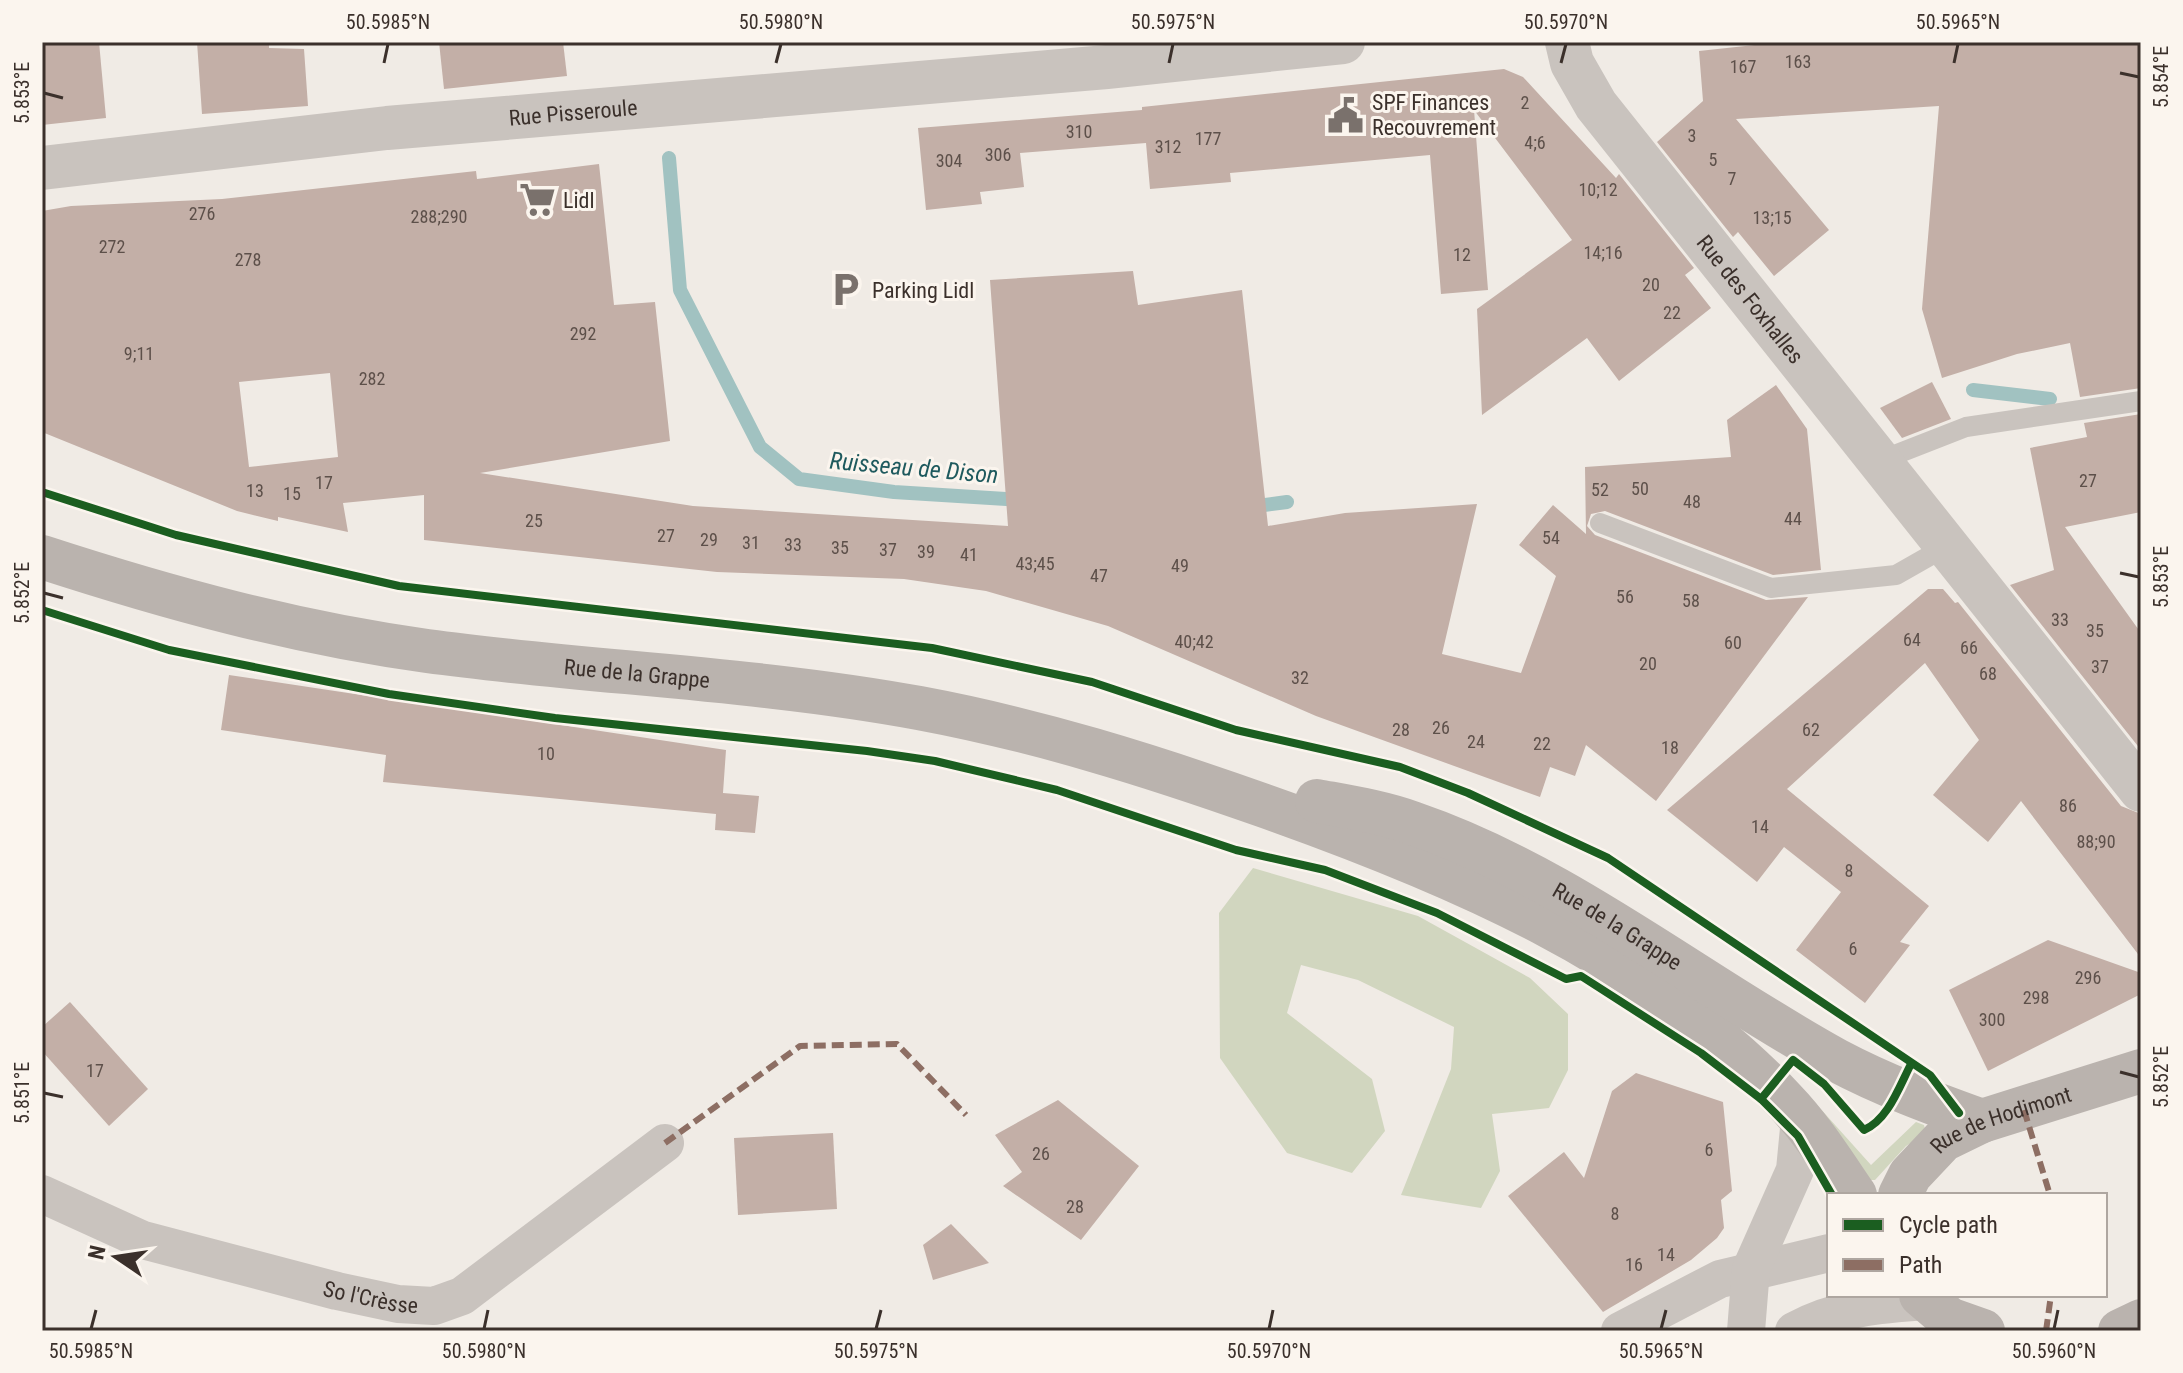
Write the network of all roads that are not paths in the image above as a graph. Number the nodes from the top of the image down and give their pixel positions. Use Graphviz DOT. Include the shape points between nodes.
graph roads {
  1 [pos="1343,42"];
  2 [pos="1567,42"];
  3 [pos="1106,54"];
  4 [pos="42,168"];
  5 [pos="2141,401"];
  6 [pos="1879,461"];
  7 [pos="1600,523"];
  8 [pos="1947,546"];
  9 [pos="42,557"];
  10 [pos="2141,790"];
  11 [pos="1231,794"];
  12 [pos="2135,1075"];
  13 [pos="1800,1118"];
  14 [pos="1982,1121"];
  15 [pos="665,1143"];
  16 [pos="1854,1193"];
  17 [pos="1901,1193"];
  18 [pos="42,1194"];
  19 [pos="1827,1253"];
  20 [pos="1751,1269"];
  21 [pos="1924,1298"];
  22 [pos="2141,1321"];
  23 [pos="1620,1331"];
  24 [pos="1746,1331"];
  25 [pos="1794,1331"];
  26 [pos="1983,1331"];
  27 [pos="2120,1331"];
  1 -- 3 [label="street, Rue Pisseroule"];
  2 -- 6 [label="street, Rue des Foxhalles" via="1572,63 1596,105"];
  3 -- 4 [label="street, Rue Pisseroule"];
  5 -- 6 [label="lane" via="1966,427"];
  6 -- 8 [label="street, Rue des Foxhalles"];
  7 -- 8 [label="lane" via="1771,588 1896,575"];
  8 -- 10 [label="street, Rue des Foxhalles"];
  9 -- 11 [label="main road, Rue de la Grappe" via="193,604 361,641 795,690 946,713 1086,745"];
  11 -- 13 [label="main road, Rue de la Grappe" via="1395,852 1542,923 1709,1033"];
  11 -- 14 [label="main road, Rue de la Grappe" via="1312,800 1383,814 1466,845 1617,922 1835,1059 1897,1090"];
  12 -- 14 [label="main road, Rue de Hodimont"];
  13 -- 16 [label="main road, Rue de la Grappe"];
  13 -- 20 [label="street" via="1795,1170"];
  14 -- 17 [label="main road, Rue de Hodimont" via="1943,1140 1910,1175"];
  15 -- 18 [label="street, So l'Crèsse" via="462,1296 434,1306 337,1291 143,1240"];
  19 -- 20 [label="street"];
  20 -- 23 [label="street" via="1720,1279"];
  20 -- 24 [label="street"];
  21 -- 25 [label="street" via="1864,1305"];
  21 -- 26 [label="main road" via="1949,1319"];
  22 -- 27 [label="main road"];
}
